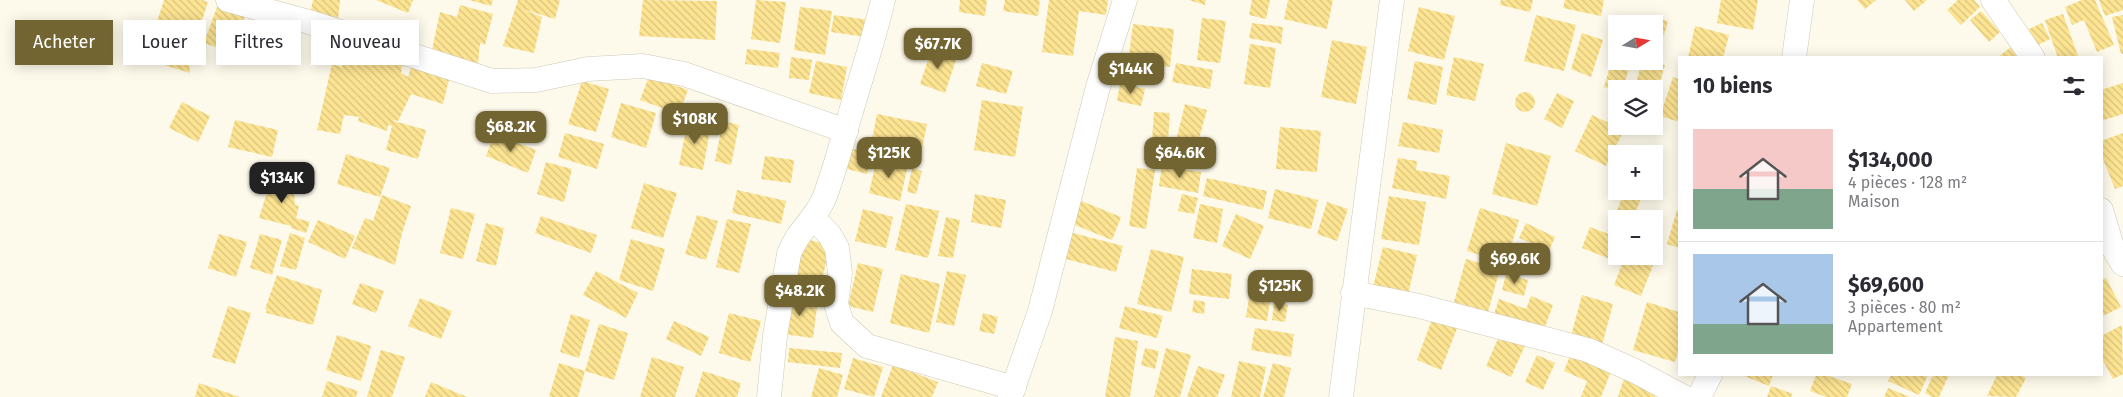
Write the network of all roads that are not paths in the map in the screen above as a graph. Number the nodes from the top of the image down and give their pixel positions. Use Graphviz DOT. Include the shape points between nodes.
graph roads {
  1 [pos="228,0"];
  2 [pos="883,0"];
  3 [pos="1125,0"];
  4 [pos="1392,0"];
  5 [pos="1802,0"];
  6 [pos="1993,0"];
  7 [pos="1794,56"];
  8 [pos="2031,56"];
  9 [pos="846,131"];
  10 [pos="2103,217"];
  11 [pos="814,218"];
  12 [pos="2123,264"];
  13 [pos="1353,293"];
  14 [pos="1710,376"];
  15 [pos="1012,392"];
  16 [pos="769,397"];
  17 [pos="1341,397"];
  18 [pos="1684,397"];
  19 [pos="1699,397"];
  1 -- 9 [label="street" via="492,81 536,80 588,68 643,66 684,74"];
  2 -- 9 [label="street"];
  3 -- 15 [label="street" via="1098,87 1040,311"];
  4 -- 13 [label="street"];
  5 -- 7 [label="street"];
  6 -- 8 [label="street"];
  9 -- 11 [label="street" via="825,198"];
  10 -- 12 [label="street" via="2112,246"];
  11 -- 15 [label="street" via="837,248 840,273 836,304 842,323 867,346"];
  11 -- 16 [label="street" via="793,242 789,254 775,336"];
  13 -- 17 [label="street"];
  13 -- 18 [label="street" via="1420,306 1588,350"];
  14 -- 19 [label="street"];
}
